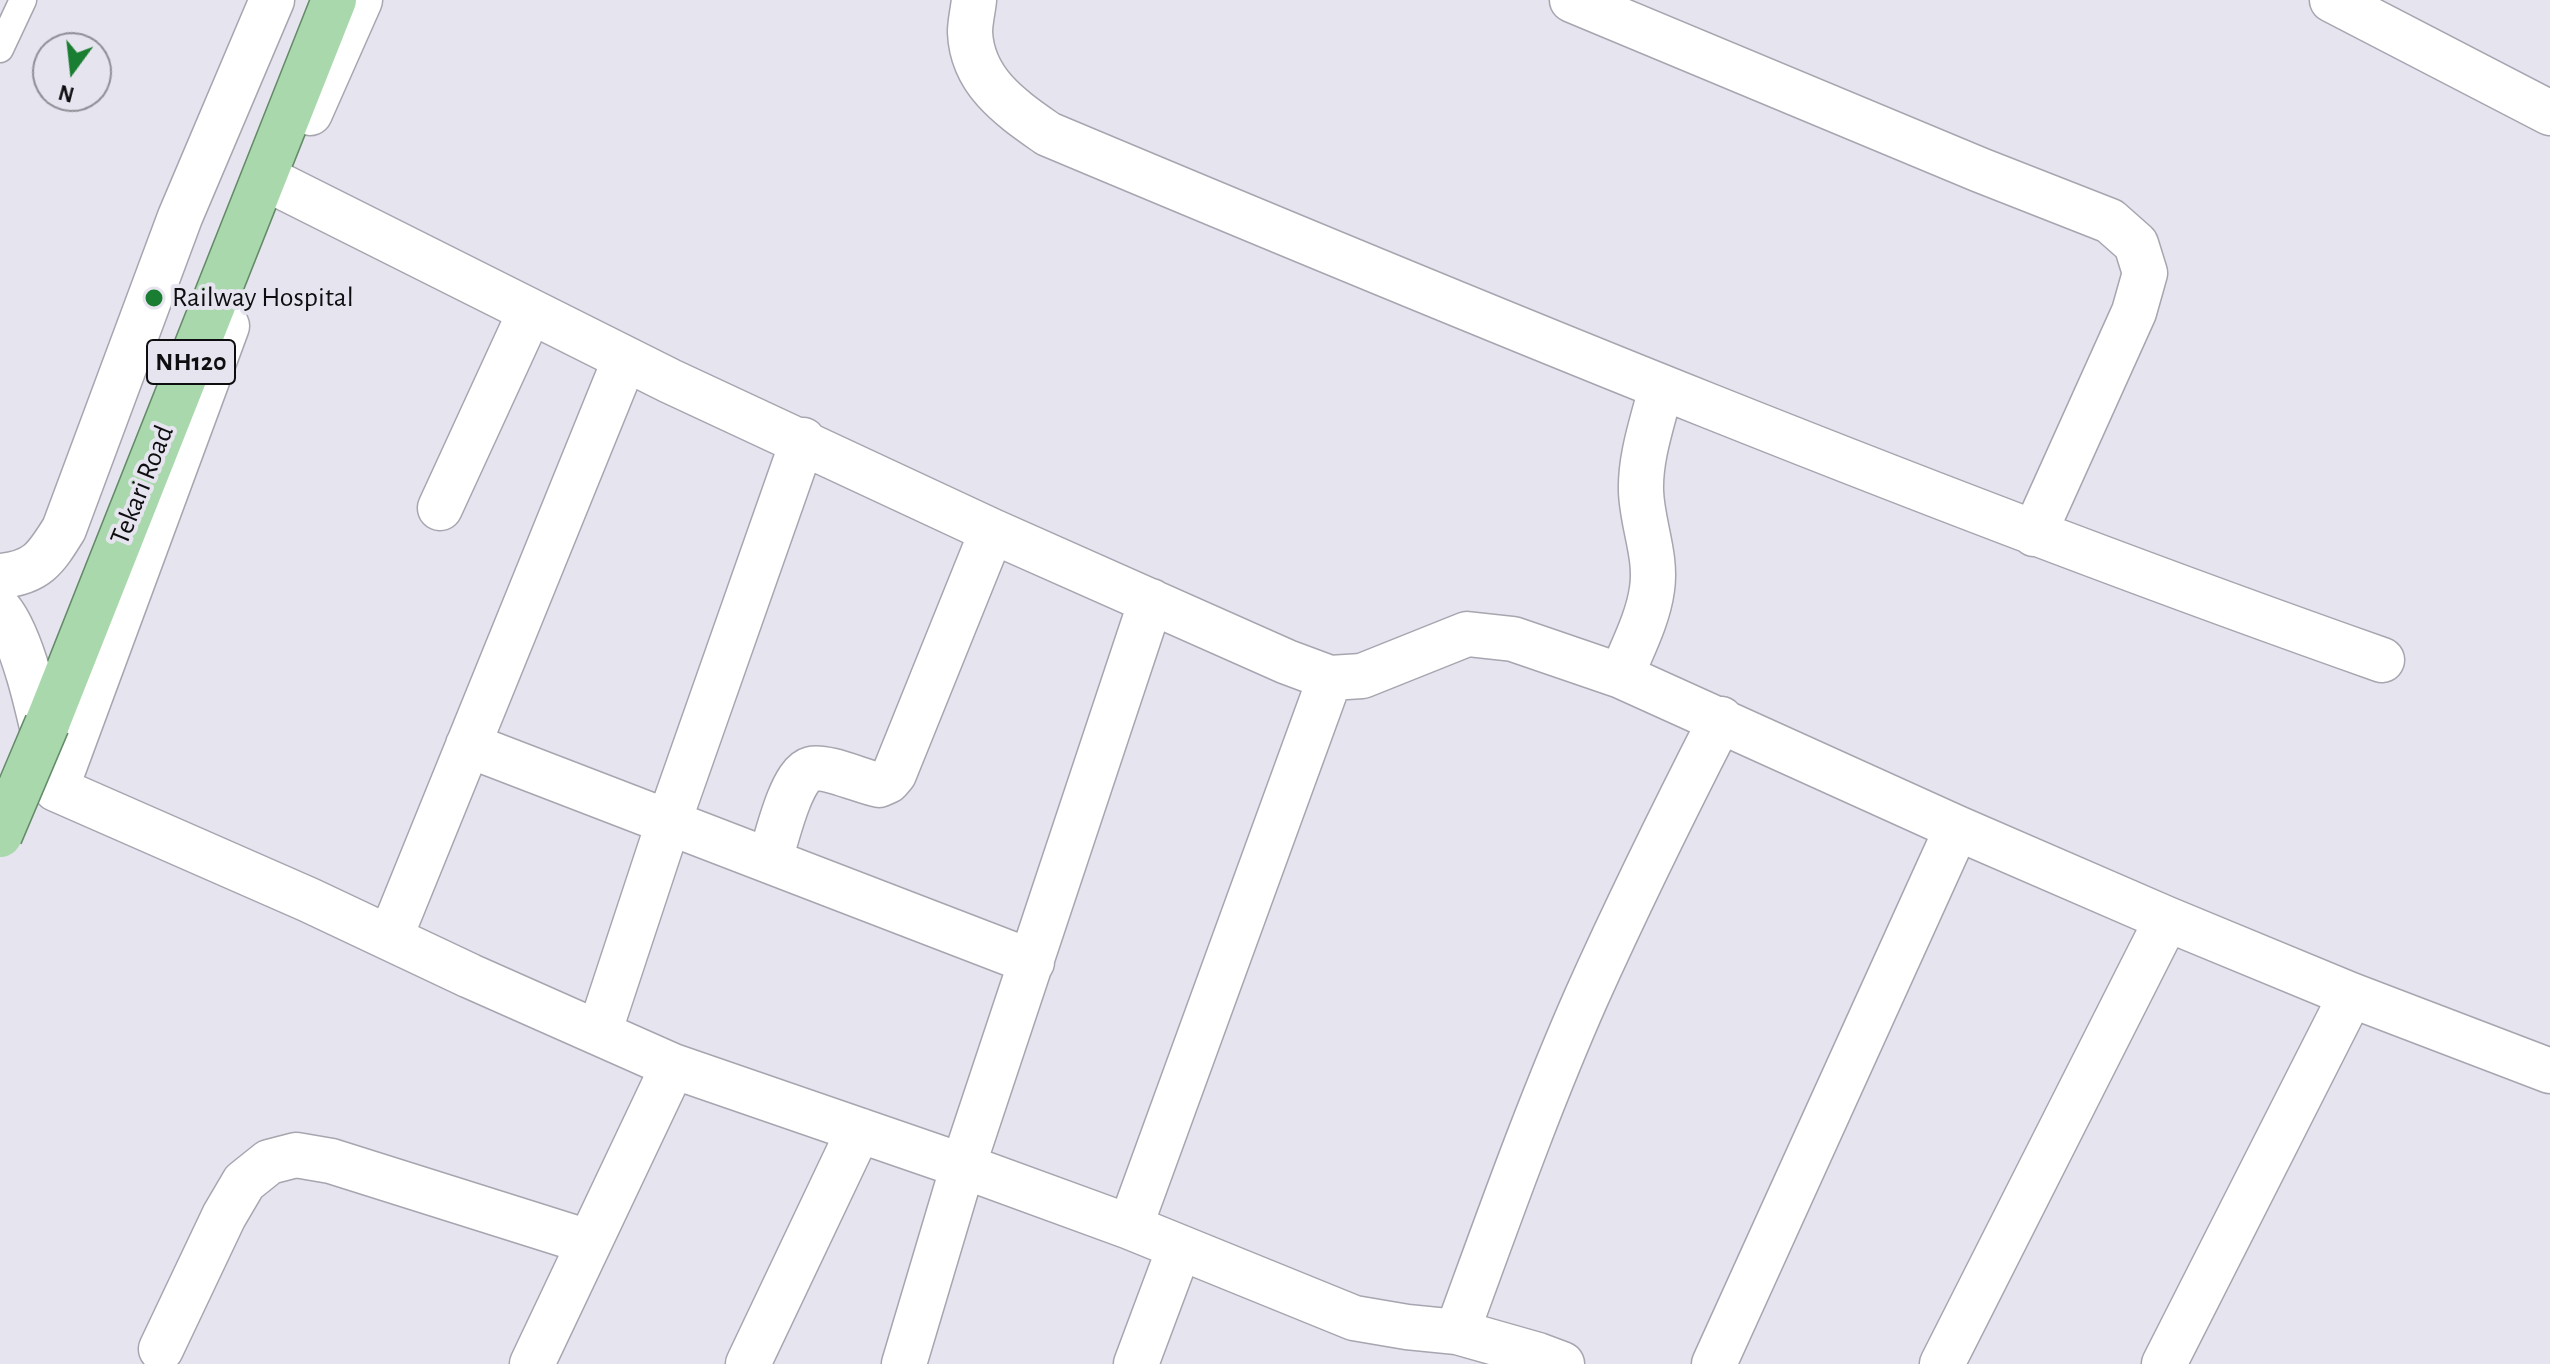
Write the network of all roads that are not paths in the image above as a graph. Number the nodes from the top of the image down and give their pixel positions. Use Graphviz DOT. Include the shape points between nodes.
graph roads {
  1 [pos="23,0"];
  2 [pos="272,0"];
  3 [pos="334,0"];
  4 [pos="360,0"];
  5 [pos="974,0"];
  6 [pos="1572,0"];
  7 [pos="2332,0"];
  8 [pos="0,49"];
  9 [pos="2550,113"];
  10 [pos="279,185"];
  11 [pos="530,312"];
  12 [pos="625,359"];
  13 [pos="1661,388"];
  14 [pos="803,440"];
  15 [pos="440,508"];
  16 [pos="992,531"];
  17 [pos="2034,534"];
  18 [pos="0,576"];
  19 [pos="1151,601"];
  20 [pos="0,610"];
  21 [pos="2382,660"];
  22 [pos="1621,676"];
  23 [pos="1330,678"];
  24 [pos="1721,719"];
  25 [pos="468,745"];
  26 [pos="56,789"];
  27 [pos="669,821"];
  28 [pos="1957,828"];
  29 [pos="0,835"];
  30 [pos="770,860"];
  31 [pos="2167,919"];
  32 [pos="390,938"];
  33 [pos="1032,962"];
  34 [pos="2351,995"];
  35 [pos="599,1033"];
  36 [pos="673,1066"];
  37 [pos="2550,1071"];
  38 [pos="859,1130"];
  39 [pos="963,1166"];
  40 [pos="1130,1227"];
  41 [pos="588,1242"];
  42 [pos="1179,1249"];
  43 [pos="1457,1332"];
  44 [pos="1400,1346"];
  45 [pos="161,1349"];
  46 [pos="532,1364"];
  47 [pos="748,1364"];
  48 [pos="904,1364"];
  49 [pos="1136,1364"];
  50 [pos="1562,1364"];
  51 [pos="1714,1364"];
  52 [pos="1942,1364"];
  53 [pos="2164,1364"];
  1 -- 8 [label="lane"];
  2 -- 18 [label="street" via="180,217 64,529 47,558 18,575"];
  3 -- 29 [label="highway, Tekari Road / NH120, bridge"];
  4 -- 10 [label="street"];
  5 -- 13 [label="street" via="970,32 978,68 1005,104 1048,134"];
  6 -- 17 [label="street" via="2110,221 2136,244 2145,273 2134,312"];
  7 -- 9 [label="street"];
  10 -- 11 [label="street"];
  10 -- 26 [label="street"];
  11 -- 12 [label="street"];
  11 -- 15 [label="street"];
  12 -- 14 [label="street"];
  12 -- 25 [label="street"];
  13 -- 17 [label="street"];
  13 -- 22 [label="street" via="1641,490 1652,589"];
  14 -- 16 [label="street"];
  14 -- 27 [label="street"];
  16 -- 19 [label="street"];
  16 -- 30 [label="street" via="894,774 879,785 821,769 801,775"];
  17 -- 21 [label="street"];
  19 -- 23 [label="street"];
  19 -- 33 [label="street"];
  20 -- 26 [label="street" via="23,658"];
  22 -- 23 [label="street" via="1513,639 1467,634 1362,676"];
  22 -- 24 [label="street"];
  23 -- 40 [label="street"];
  24 -- 28 [label="street"];
  24 -- 43 [label="street" via="1585,1000"];
  25 -- 27 [label="street"];
  25 -- 32 [label="street"];
  26 -- 32 [label="street"];
  27 -- 30 [label="street"];
  27 -- 35 [label="street"];
  28 -- 31 [label="street"];
  28 -- 51 [label="street"];
  30 -- 33 [label="street"];
  31 -- 34 [label="street"];
  31 -- 52 [label="street"];
  32 -- 35 [label="street"];
  33 -- 39 [label="street"];
  34 -- 37 [label="street"];
  34 -- 53 [label="street"];
  35 -- 36 [label="street"];
  36 -- 38 [label="street"];
  36 -- 41 [label="street"];
  38 -- 39 [label="street"];
  38 -- 47 [label="street"];
  39 -- 40 [label="street"];
  39 -- 48 [label="street"];
  40 -- 42 [label="street"];
  41 -- 45 [label="street" via="331,1161 296,1155 269,1162 244,1182"];
  41 -- 46 [label="street"];
  42 -- 44 [label="street" via="1354,1318"];
  42 -- 49 [label="street"];
  43 -- 44 [label="street"];
  43 -- 50 [label="street"];
}
